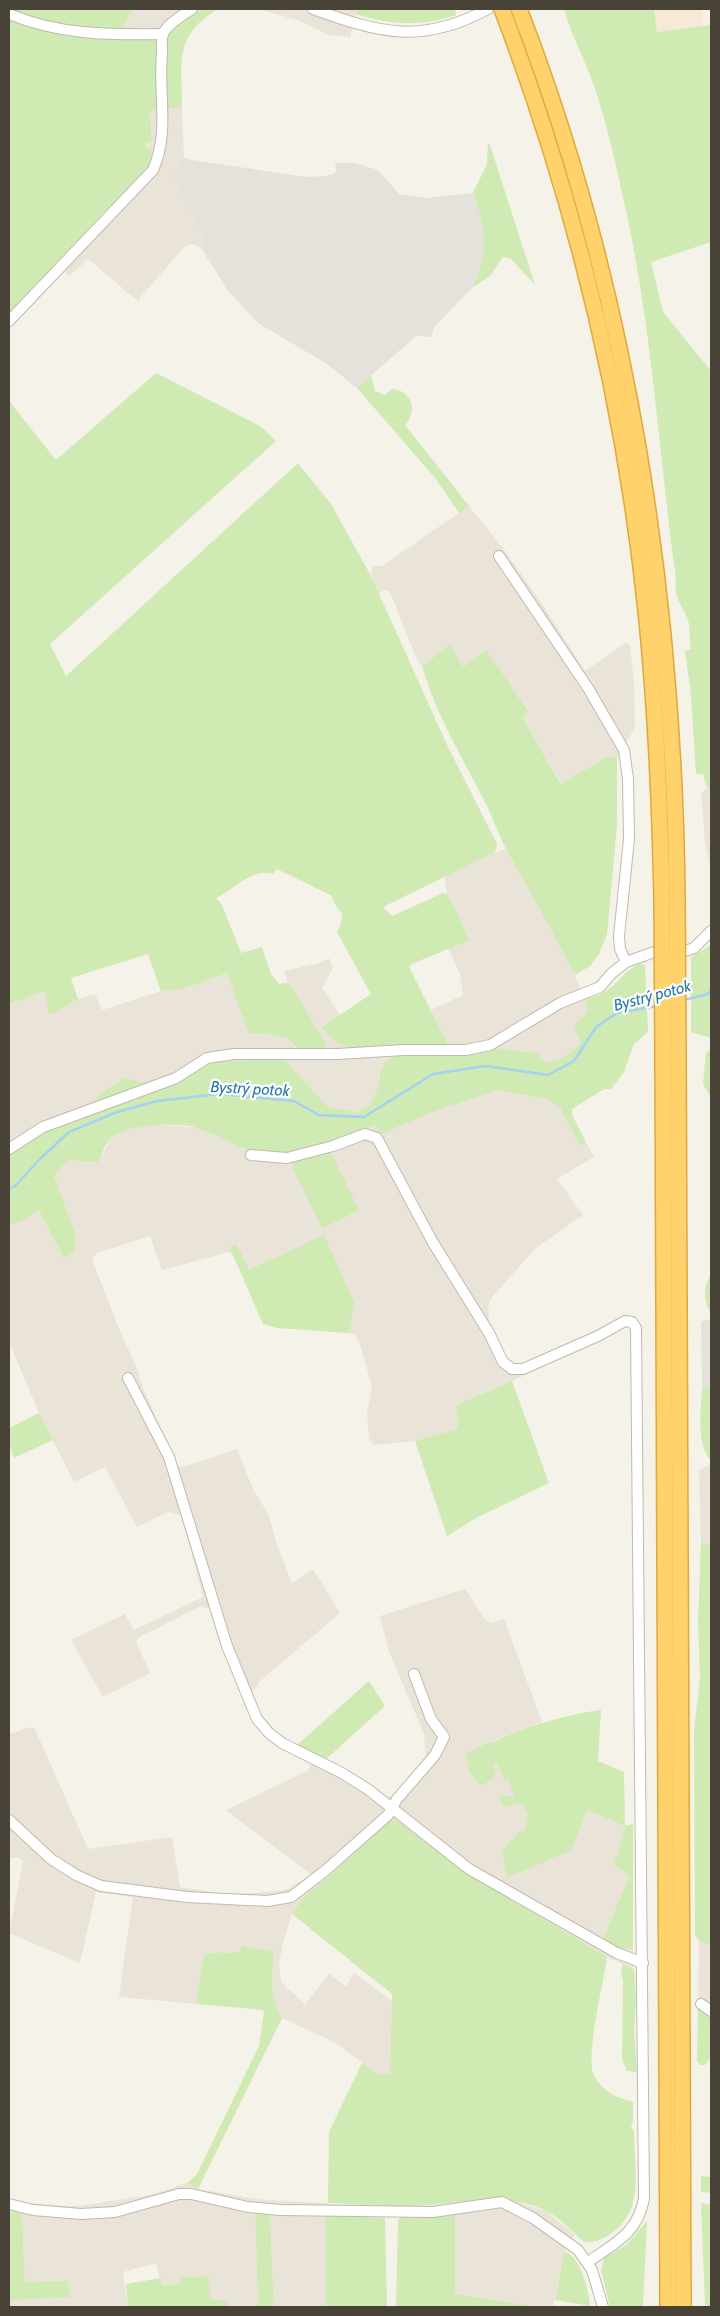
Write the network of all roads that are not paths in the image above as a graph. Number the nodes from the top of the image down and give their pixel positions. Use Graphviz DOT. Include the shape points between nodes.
graph roads {
  1 [pos="192,9"];
  2 [pos="313,9"];
  3 [pos="488,9"];
  4 [pos="502,9"];
  5 [pos="519,9"];
  6 [pos="334,13"];
  7 [pos="9,14"];
  8 [pos="163,34"];
  9 [pos="9,321"];
  10 [pos="499,556"];
  11 [pos="669,898"];
  12 [pos="711,931"];
  13 [pos="626,962"];
  14 [pos="9,1149"];
  15 [pos="251,1155"];
  16 [pos="128,1378"];
  17 [pos="414,1674"];
  18 [pos="391,1808"];
  19 [pos="9,1820"];
  20 [pos="643,1963"];
  21 [pos="701,2004"];
  22 [pos="711,2011"];
  23 [pos="9,2204"];
  24 [pos="588,2262"];
  25 [pos="603,2307"];
  26 [pos="668,2307"];
  27 [pos="683,2307"];
  1 -- 8 [label="street"];
  2 -- 6 [label="street"];
  3 -- 6 [label="street" via="443,28 413,33 388,32"];
  4 -- 11 [label="highway" via="537,105 568,209 605,358 621,441 646,610"];
  5 -- 11 [label="highway" via="575,179 618,345 636,438 650,523 667,672 675,801"];
  7 -- 8 [label="street" via="32,24 62,30 101,35"];
  8 -- 9 [label="street" via="162,136 160,154 153,170"];
  10 -- 13 [label="street" via="588,688 624,750 629,839 619,936"];
  11 -- 26 [label="highway, bridge" via="663,1055"];
  11 -- 27 [label="highway, bridge" via="678,1055"];
  12 -- 13 [label="street" via="694,948 657,951"];
  13 -- 14 [label="street" via="600,987 560,1003 490,1045 466,1050 234,1054 208,1058 176,1078 43,1127"];
  15 -- 20 [label="street" via="287,1158 365,1134 377,1138 432,1241 489,1333 498,1355 512,1369 540,1363 625,1321 632,1322 636,1328"];
  16 -- 18 [label="street" via="169,1457 227,1646 256,1719 282,1743 342,1773"];
  17 -- 18 [label="street" via="431,1719 444,1737 435,1755"];
  18 -- 19 [label="street" via="388,1815 326,1870 291,1896 267,1901 187,1897 101,1886 76,1876 51,1859"];
  18 -- 20 [label="street" via="469,1869 618,1953"];
  20 -- 24 [label="street" via="642,2213 625,2237"];
  21 -- 22 [label="street"];
  23 -- 24 [label="street" via="33,2210 81,2214 115,2212 179,2194 280,2210 433,2212 502,2202 572,2244"];
  24 -- 25 [label="street"];
}
